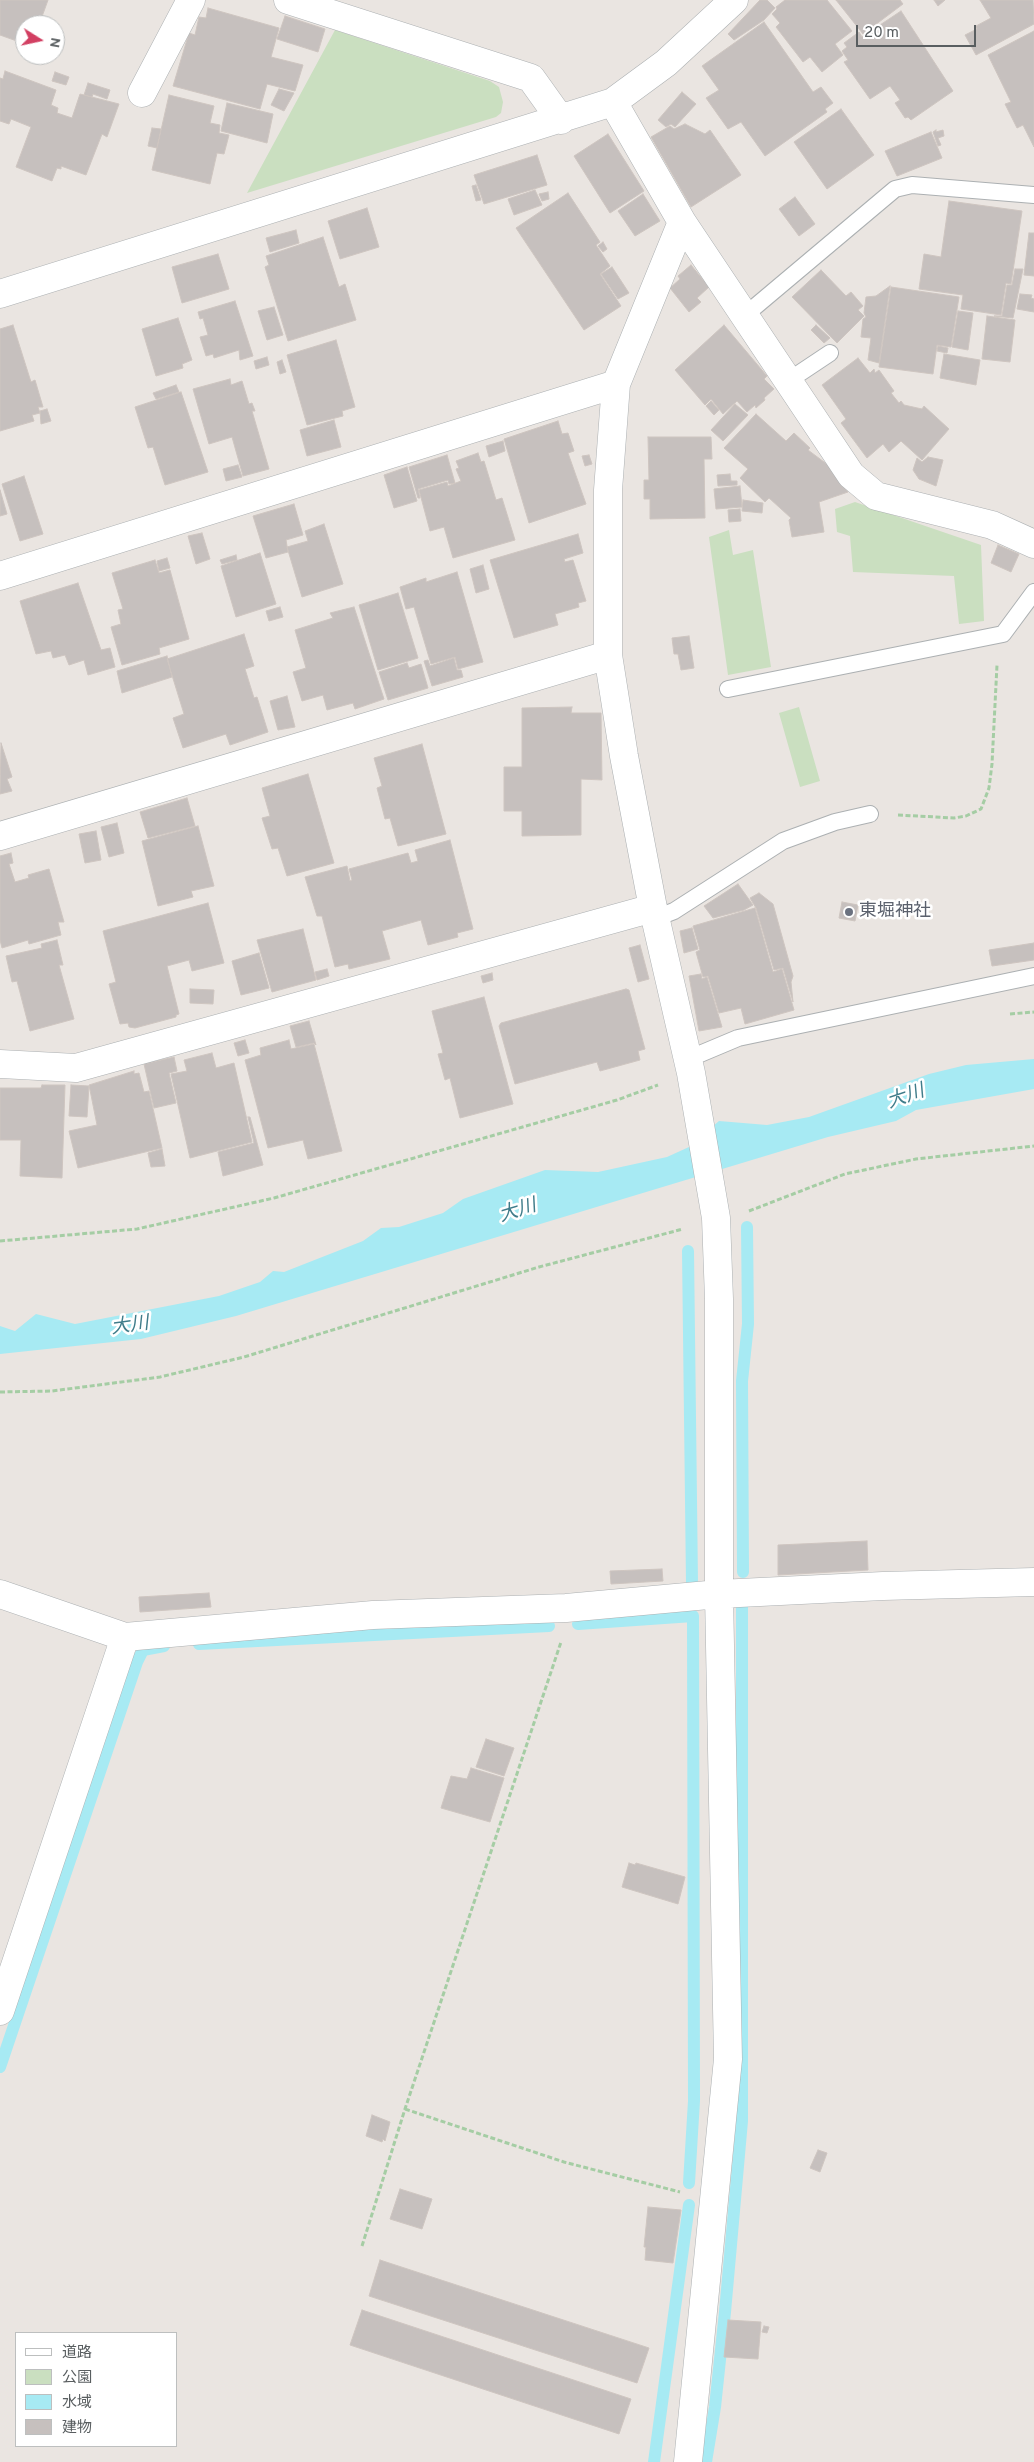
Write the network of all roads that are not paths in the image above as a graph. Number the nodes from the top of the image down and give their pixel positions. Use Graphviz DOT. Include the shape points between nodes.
graph roads {
  1 [pos="191,0"];
  2 [pos="288,0"];
  3 [pos="734,0"];
  4 [pos="142,93"];
  5 [pos="613,102"];
  6 [pos="561,120"];
  7 [pos="1034,195"];
  8 [pos="682,222"];
  9 [pos="0,294"];
  10 [pos="744,316"];
  11 [pos="830,353"];
  12 [pos="788,381"];
  13 [pos="616,384"];
  14 [pos="1034,544"];
  15 [pos="0,576"];
  16 [pos="1034,592"];
  17 [pos="608,655"];
  18 [pos="728,689"];
  19 [pos="870,814"];
  20 [pos="0,836"];
  21 [pos="655,913"];
  22 [pos="1034,976"];
  23 [pos="0,1064"];
  24 [pos="691,1071"];
  25 [pos="1034,1582"];
  26 [pos="0,1594"];
  27 [pos="719,1594"];
  28 [pos="125,1637"];
  29 [pos="0,2011"];
  30 [pos="688,2462"];
  1 -- 4 [label="street"];
  2 -- 6 [label="street" via="531,78"];
  3 -- 5 [label="street" via="666,63"];
  5 -- 6 [label="street"];
  5 -- 8 [label="street"];
  6 -- 9 [label="street"];
  7 -- 10 [label="lane" via="912,185 895,190"];
  8 -- 10 [label="street"];
  8 -- 13 [label="street"];
  10 -- 12 [label="street"];
  11 -- 12 [label="lane"];
  12 -- 14 [label="street" via="851,475 876,496 992,525"];
  13 -- 15 [label="street"];
  13 -- 17 [label="street" via="608,490"];
  16 -- 18 [label="lane" via="1003,634"];
  17 -- 20 [label="street"];
  17 -- 21 [label="street"];
  19 -- 21 [label="lane" via="835,822 783,841 674,911"];
  21 -- 23 [label="street" via="76,1068"];
  21 -- 24 [label="street"];
  22 -- 24 [label="lane" via="738,1038"];
  24 -- 27 [label="street" via="716,1220"];
  25 -- 27 [label="street"];
  26 -- 28 [label="street"];
  27 -- 28 [label="street" via="569,1607 372,1615"];
  27 -- 30 [label="street" via="728,2058"];
  28 -- 29 [label="street"];
}
